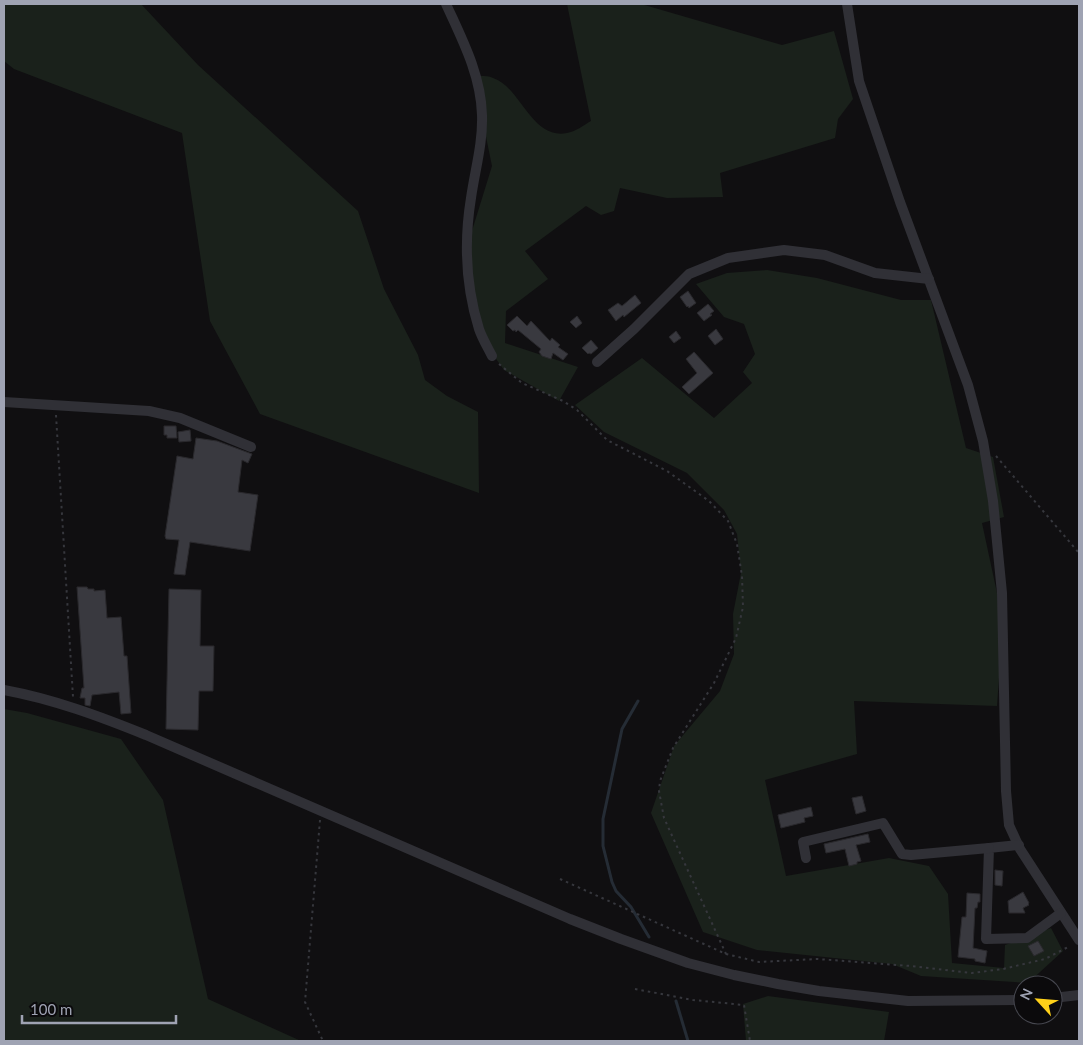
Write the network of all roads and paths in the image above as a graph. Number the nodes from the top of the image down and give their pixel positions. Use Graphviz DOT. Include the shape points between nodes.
graph roads {
  1 [pos="446,4"];
  2 [pos="847,4"];
  3 [pos="929,279"];
  4 [pos="492,356"];
  5 [pos="597,362"];
  6 [pos="4,402"];
  7 [pos="56,406"];
  8 [pos="251,448"];
  9 [pos="996,456"];
  10 [pos="1079,553"];
  11 [pos="4,690"];
  12 [pos="74,707"];
  13 [pos="321,811"];
  14 [pos="1018,845"];
  15 [pos="989,848"];
  16 [pos="806,858"];
  17 [pos="560,879"];
  18 [pos="1060,913"];
  19 [pos="1075,943"];
  20 [pos="726,954"];
  21 [pos="635,989"];
  22 [pos="1079,995"];
  23 [pos="1063,997"];
  24 [pos="1013,1000"];
  25 [pos="323,1041"];
  26 [pos="750,1041"];
  1 -- 4 [label="street" via="478,82 481,139 470,200 467,273 480,331"];
  2 -- 3 [label="street" via="859,81"];
  3 -- 5 [label="street" via="875,273 825,255 784,250 728,258 689,274"];
  3 -- 14 [label="street" via="968,385 983,441 993,501 1002,593 1007,815"];
  4 -- 20 [label="path" via="522,383 577,410 607,440 667,471 709,501 728,521 737,544 743,607 736,638 714,683 673,748 659,791 664,818"];
  6 -- 7 [label="street"];
  7 -- 8 [label="street" via="149,411 180,418"];
  7 -- 12 [label="path"];
  9 -- 10 [label="path"];
  11 -- 12 [label="street"];
  12 -- 13 [label="street"];
  13 -- 24 [label="street" via="621,939 716,970 819,991 908,1001"];
  13 -- 25 [label="path" via="305,1002"];
  14 -- 15 [label="street"];
  14 -- 18 [label="street"];
  15 -- 16 [label="street" via="902,854 883,822 803,842"];
  15 -- 18 [label="street" via="986,939 1027,938"];
  17 -- 20 [label="path"];
  18 -- 19 [label="street"];
  19 -- 20 [label="path" via="1045,959 972,973 817,959 759,962"];
  21 -- 26 [label="path" via="744,1006"];
  22 -- 23 [label="street"];
}
